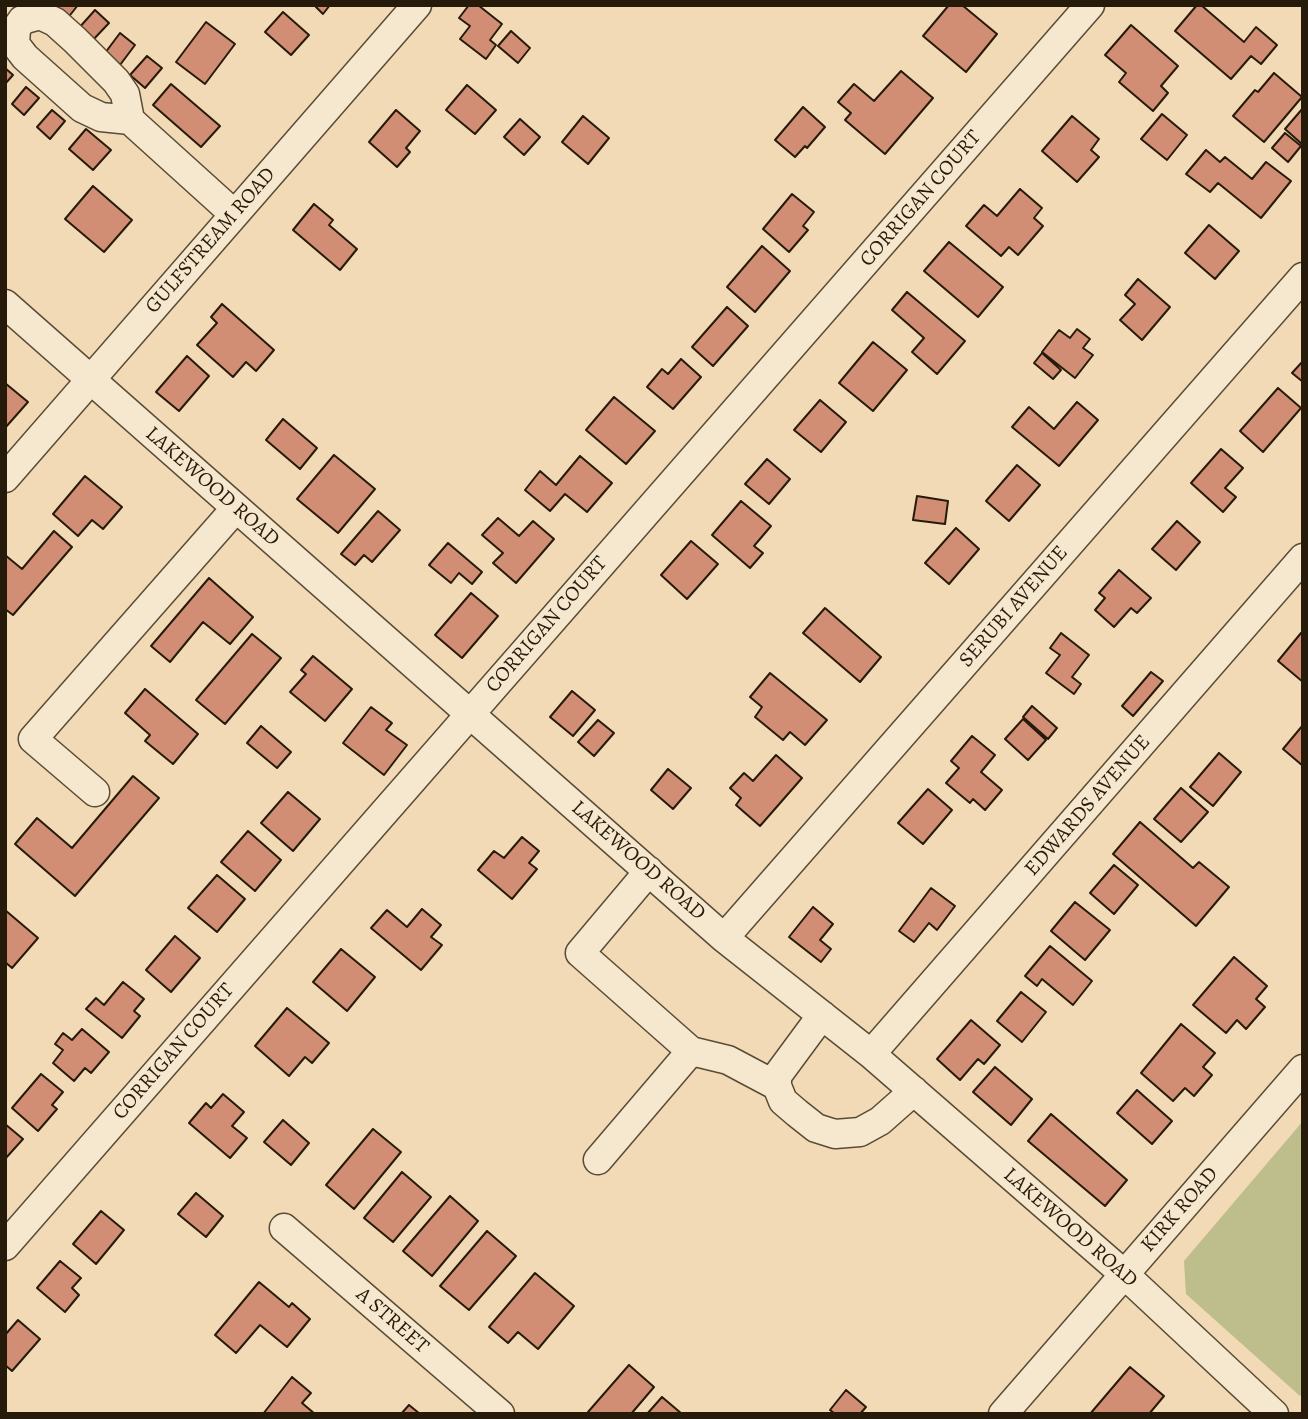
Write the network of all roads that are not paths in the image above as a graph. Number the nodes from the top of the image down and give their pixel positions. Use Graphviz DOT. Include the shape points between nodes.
graph roads {
  1 [pos="417,5"];
  2 [pos="1090,5"];
  3 [pos="130,120"];
  4 [pos="234,214"];
  5 [pos="1303,277"];
  6 [pos="5,304"];
  7 [pos="90,379"];
  8 [pos="5,478"];
  9 [pos="236,508"];
  10 [pos="1303,558"];
  11 [pos="470,713"];
  12 [pos="95,792"];
  13 [pos="649,872"];
  14 [pos="724,938"];
  15 [pos="822,1015"];
  16 [pos="691,1051"];
  17 [pos="871,1054"];
  18 [pos="1303,1069"];
  19 [pos="777,1086"];
  20 [pos="914,1091"];
  21 [pos="598,1160"];
  22 [pos="284,1228"];
  23 [pos="5,1246"];
  24 [pos="1124,1274"];
  25 [pos="500,1414"];
  26 [pos="1003,1414"];
  27 [pos="1274,1414"];
  1 -- 4 [label="street, GULFSTREAM ROAD"];
  2 -- 11 [label="street, CORRIGAN COURT"];
  3 -- 4 [label="street"];
  4 -- 7 [label="street, GULFSTREAM ROAD"];
  5 -- 14 [label="street, SERUBI AVENUE"];
  6 -- 7 [label="street, LAKEWOOD ROAD"];
  7 -- 8 [label="street, GULFSTREAM ROAD"];
  7 -- 9 [label="street, LAKEWOOD ROAD"];
  9 -- 11 [label="street, LAKEWOOD ROAD"];
  9 -- 12 [label="street" via="33,739"];
  10 -- 17 [label="street, EDWARDS AVENUE"];
  11 -- 13 [label="street, LAKEWOOD ROAD"];
  11 -- 23 [label="street, CORRIGAN COURT"];
  13 -- 14 [label="street, LAKEWOOD ROAD"];
  13 -- 16 [label="street" via="580,953"];
  14 -- 15 [label="street, LAKEWOOD ROAD"];
  15 -- 17 [label="street, LAKEWOOD ROAD"];
  15 -- 19 [label="street" via="777,1076"];
  16 -- 19 [label="street" via="729,1060"];
  16 -- 21 [label="street"];
  17 -- 20 [label="street, LAKEWOOD ROAD"];
  18 -- 24 [label="street, KIRK ROAD"];
  19 -- 20 [label="street" via="783,1101 797,1113 816,1128 835,1134 860,1132"];
  20 -- 24 [label="street, LAKEWOOD ROAD"];
  22 -- 25 [label="street, A STREET"];
  24 -- 26 [label="street, KIRK ROAD"];
  24 -- 27 [label="street, LAKEWOOD ROAD"];
}
